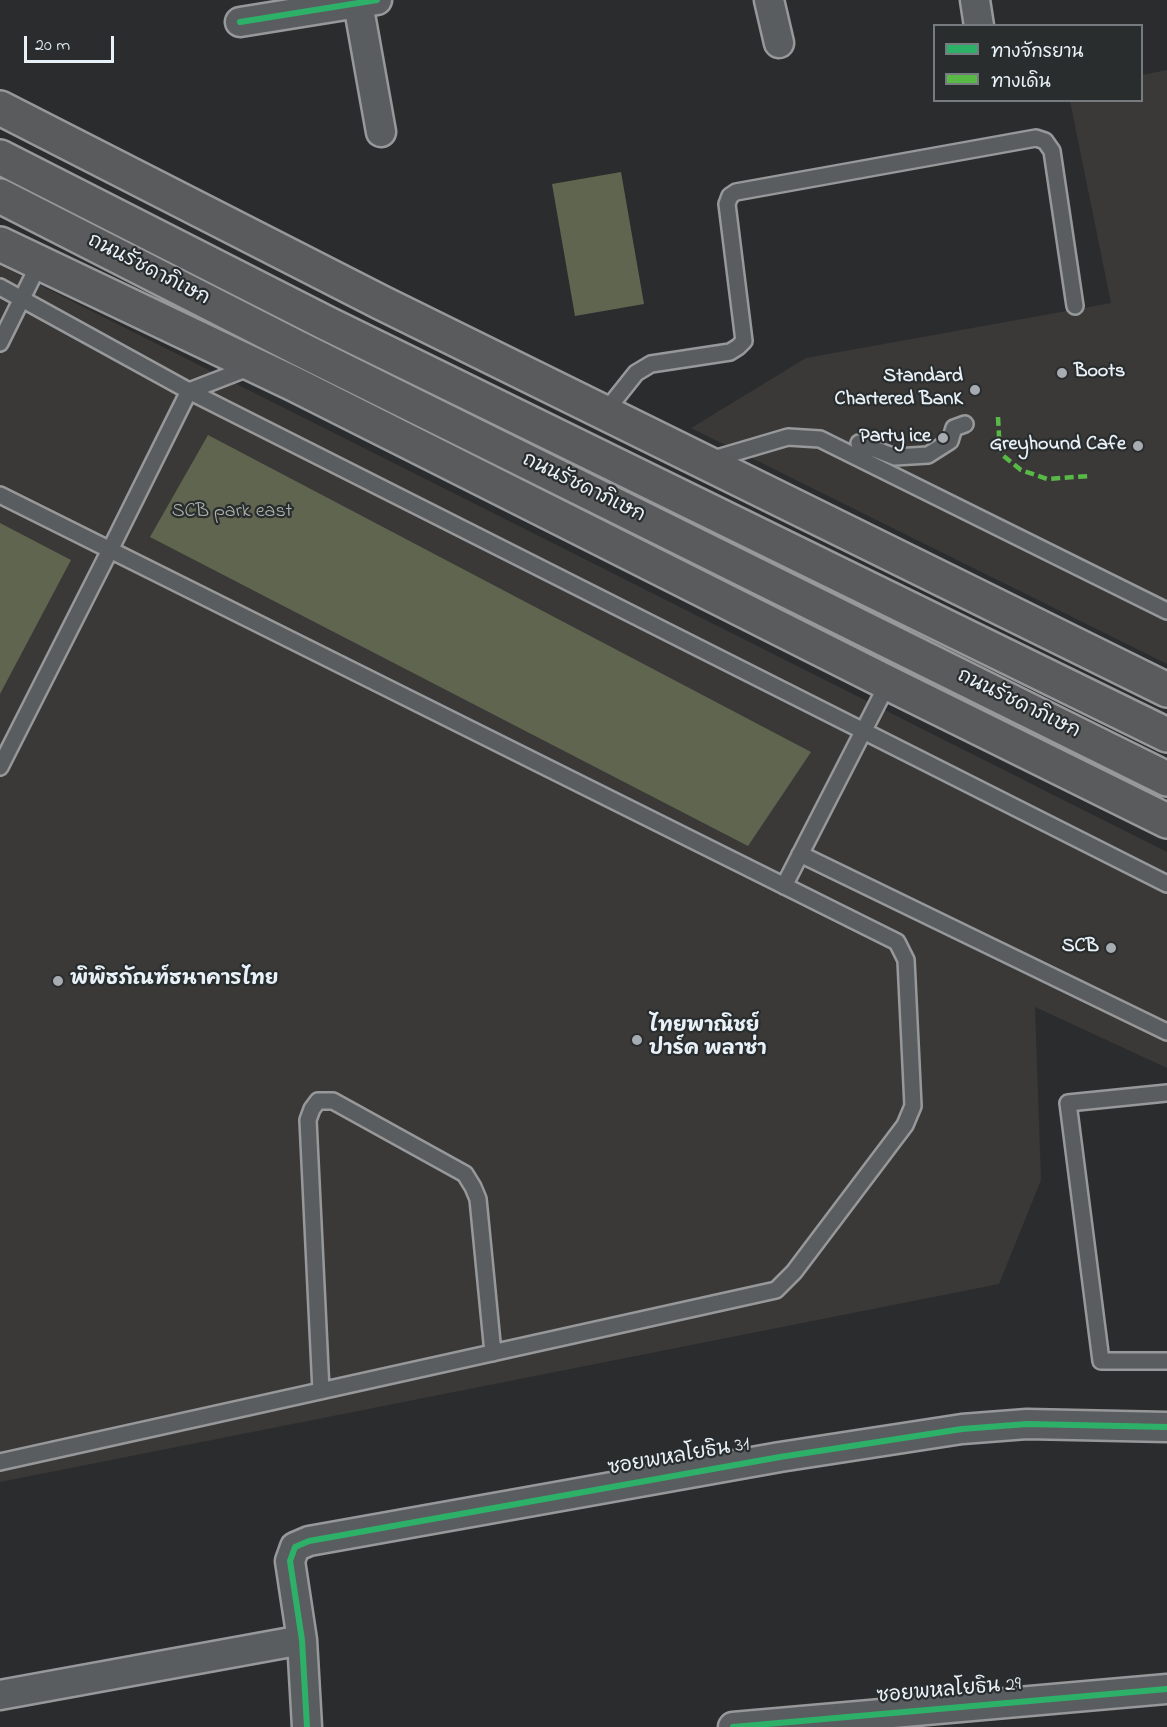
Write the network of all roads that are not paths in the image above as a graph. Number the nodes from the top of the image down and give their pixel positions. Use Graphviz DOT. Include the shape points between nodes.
graph roads {
  1 [pos="770,0"];
  2 [pos="975,0"];
  3 [pos="368,2"];
  4 [pos="240,22"];
  5 [pos="979,24"];
  6 [pos="779,43"];
  7 [pos="0,108"];
  8 [pos="381,132"];
  9 [pos="0,157"];
  10 [pos="0,196"];
  11 [pos="0,244"];
  12 [pos="39,264"];
  13 [pos="0,287"];
  14 [pos="22,298"];
  15 [pos="1075,306"];
  16 [pos="0,343"];
  17 [pos="254,366"];
  18 [pos="189,391"];
  19 [pos="605,412"];
  20 [pos="965,424"];
  21 [pos="859,442"];
  22 [pos="705,462"];
  23 [pos="0,495"];
  24 [pos="110,550"];
  25 [pos="1167,611"];
  26 [pos="888,683"];
  27 [pos="1167,690"];
  28 [pos="863,731"];
  29 [pos="1167,735"];
  30 [pos="0,767"];
  31 [pos="1167,779"];
  32 [pos="1167,821"];
  33 [pos="800,854"];
  34 [pos="1167,884"];
  35 [pos="784,886"];
  36 [pos="1167,1032"];
  37 [pos="1167,1093"];
  38 [pos="493,1353"];
  39 [pos="1167,1361"];
  40 [pos="321,1391"];
  41 [pos="1167,1427"];
  42 [pos="0,1462"];
  43 [pos="302,1640"];
  44 [pos="1167,1689"];
  45 [pos="0,1695"];
  46 [pos="307,1727"];
  47 [pos="734,1727"];
  1 -- 6 [label="street"];
  2 -- 5 [label="street"];
  3 -- 4 [label="street"];
  3 -- 8 [label="street"];
  7 -- 19 [label="main road"];
  9 -- 29 [label="main road, ถนนรัชดาภิเษก" via="326,323"];
  10 -- 31 [label="main road, ถนนรัชดาภิเษก"];
  11 -- 12 [label="main road, ถนนรัชดาภิเษก"];
  12 -- 14 [label="lane"];
  12 -- 17 [label="main road, ถนนรัชดาภิเษก"];
  13 -- 14 [label="lane"];
  14 -- 16 [label="lane"];
  14 -- 18 [label="lane"];
  15 -- 19 [label="lane" via="1052,151 1046,141 1036,138 736,192 727,204 744,341 730,352 651,364 636,373"];
  17 -- 18 [label="lane"];
  17 -- 26 [label="main road, ถนนรัชดาภิเษก"];
  18 -- 24 [label="lane"];
  18 -- 28 [label="lane"];
  19 -- 22 [label="main road"];
  20 -- 21 [label="lane" via="954,428 950,441 928,455 895,457"];
  22 -- 25 [label="lane" via="788,437 820,439"];
  22 -- 27 [label="main road"];
  23 -- 24 [label="lane"];
  24 -- 30 [label="lane"];
  24 -- 35 [label="lane"];
  26 -- 28 [label="lane"];
  26 -- 32 [label="main road, ถนนรัชดาภิเษก"];
  28 -- 33 [label="lane"];
  28 -- 34 [label="lane"];
  33 -- 35 [label="lane"];
  33 -- 36 [label="lane"];
  35 -- 38 [label="lane" via="897,942 906,960 913,1106 905,1125 794,1272 776,1290"];
  37 -- 39 [label="lane" via="1068,1103 1101,1361"];
  38 -- 40 [label="lane"];
  38 -- 40 [label="lane" via="478,1199 465,1174 333,1101 318,1101 308,1120"];
  40 -- 42 [label="lane"];
  41 -- 43 [label="street, ซอยพหลโยธิน 31" via="1027,1424 962,1429 780,1457 309,1541 296,1547 290,1561"];
  43 -- 45 [label="street"];
  43 -- 46 [label="street"];
  44 -- 47 [label="street, ซอยพหลโยธิน 29"];
}
